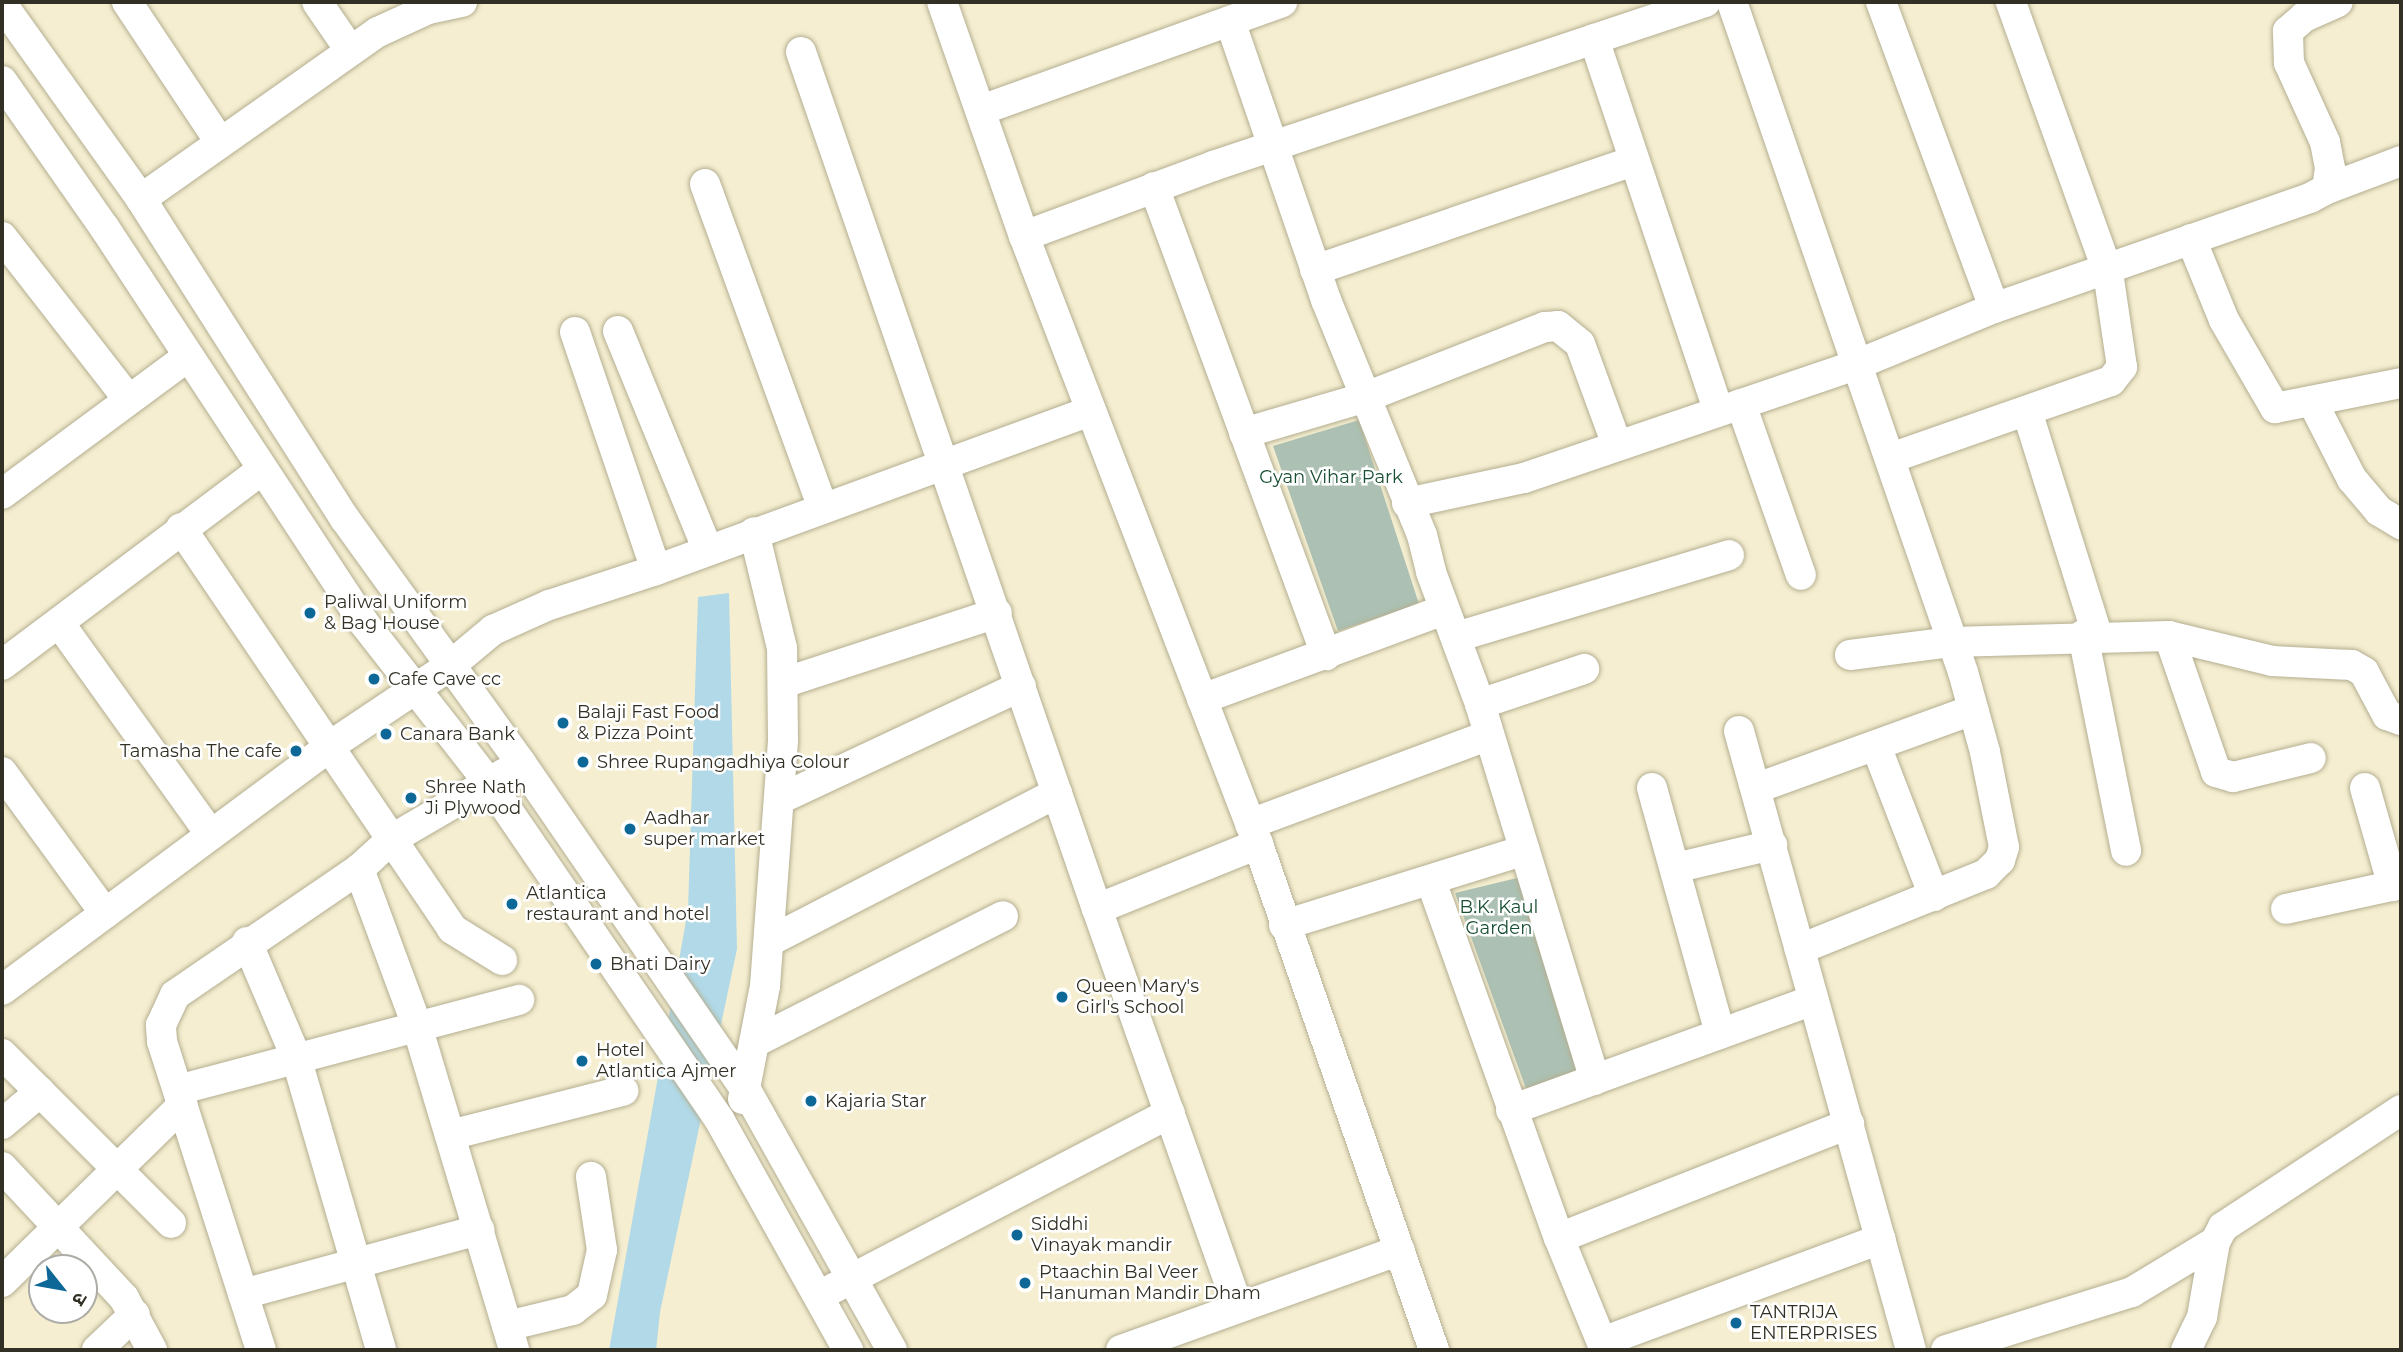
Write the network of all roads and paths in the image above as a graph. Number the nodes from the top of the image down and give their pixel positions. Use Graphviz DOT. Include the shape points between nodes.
graph roads {
  1 [pos="127,2"];
  2 [pos="317,2"];
  3 [pos="462,2"];
  4 [pos="942,2"];
  5 [pos="1282,2"];
  6 [pos="1705,2"];
  7 [pos="1732,2"];
  8 [pos="1881,2"];
  9 [pos="2011,2"];
  10 [pos="2338,2"];
  11 [pos="2,4"];
  12 [pos="397,11"];
  13 [pos="1230,21"];
  14 [pos="1594,38"];
  15 [pos="350,50"];
  16 [pos="801,52"];
  17 [pos="2,81"];
  18 [pos="981,110"];
  19 [pos="220,142"];
  20 [pos="1273,146"];
  21 [pos="1634,161"];
  22 [pos="2401,161"];
  23 [pos="705,184"];
  24 [pos="1154,187"];
  25 [pos="2327,189"];
  26 [pos="141,199"];
  27 [pos="2230,228"];
  28 [pos="1024,236"];
  29 [pos="2,237"];
  30 [pos="2191,239"];
  31 [pos="2203,269"];
  32 [pos="1315,270"];
  33 [pos="2108,272"];
  34 [pos="1994,308"];
  35 [pos="618,331"];
  36 [pos="575,332"];
  37 [pos="187,357"];
  38 [pos="1856,365"];
  39 [pos="2401,383"];
  40 [pos="1366,397"];
  41 [pos="128,399"];
  42 [pos="2312,401"];
  43 [pos="1730,407"];
  44 [pos="1091,411"];
  45 [pos="2027,411"];
  46 [pos="1244,433"];
  47 [pos="1618,445"];
  48 [pos="1891,458"];
  49 [pos="946,463"];
  50 [pos="260,471"];
  51 [pos="2,492"];
  52 [pos="1407,503"];
  53 [pos="822,506"];
  54 [pos="2401,524"];
  55 [pos="181,528"];
  56 [pos="754,532"];
  57 [pos="704,551"];
  58 [pos="1729,555"];
  59 [pos="662,568"];
  60 [pos="1801,575"];
  61 [pos="1444,610"];
  62 [pos="997,613"];
  63 [pos="60,624"];
  64 [pos="2090,635"];
  65 [pos="2169,636"];
  66 [pos="1456,637"];
  67 [pos="1952,642"];
  68 [pos="1326,655"];
  69 [pos="1850,655"];
  70 [pos="2,665"];
  71 [pos="451,665"];
  72 [pos="1584,669"];
  73 [pos="783,683"];
  74 [pos="1021,686"];
  75 [pos="412,688"];
  76 [pos="1202,699"];
  77 [pos="1480,704"];
  78 [pos="1973,710"];
  79 [pos="2401,720"];
  80 [pos="1739,731"];
  81 [pos="1489,735"];
  82 [pos="330,746"];
  83 [pos="1876,746"];
  84 [pos="2311,758"];
  85 [pos="521,763"];
  86 [pos="5,781"];
  87 [pos="489,783"];
  88 [pos="1652,788"];
  89 [pos="1757,788"];
  90 [pos="2365,788"];
  91 [pos="1057,793"];
  92 [pos="780,799"];
  93 [pos="1254,834"];
  94 [pos="211,835"];
  95 [pos="392,839"];
  96 [pos="1772,845"];
  97 [pos="1525,850"];
  98 [pos="2126,851"];
  99 [pos="1675,868"];
  100 [pos="359,869"];
  101 [pos="1431,881"];
  102 [pos="2397,885"];
  103 [pos="1934,896"];
  104 [pos="1097,909"];
  105 [pos="2286,909"];
  106 [pos="105,913"];
  107 [pos="1003,916"];
  108 [pos="1284,925"];
  109 [pos="769,941"];
  110 [pos="247,942"];
  111 [pos="1800,949"];
  112 [pos="502,960"];
  113 [pos="2,990"];
  114 [pos="519,1000"];
  115 [pos="1814,1000"];
  116 [pos="418,1026"];
  117 [pos="1720,1034"];
  118 [pos="755,1042"];
  119 [pos="2,1054"];
  120 [pos="296,1058"];
  121 [pos="739,1080"];
  122 [pos="1595,1080"];
  123 [pos="623,1091"];
  124 [pos="40,1092"];
  125 [pos="180,1098"];
  126 [pos="1511,1110"];
  127 [pos="2401,1110"];
  128 [pos="1170,1112"];
  129 [pos="2,1124"];
  130 [pos="1849,1125"];
  131 [pos="724,1128"];
  132 [pos="450,1135"];
  133 [pos="2,1167"];
  134 [pos="119,1171"];
  135 [pos="591,1177"];
  136 [pos="171,1223"];
  137 [pos="61,1228"];
  138 [pos="479,1230"];
  139 [pos="1559,1238"];
  140 [pos="1881,1240"];
  141 [pos="2215,1242"];
  142 [pos="1400,1250"];
  143 [pos="356,1263"];
  144 [pos="850,1279"];
  145 [pos="2,1282"];
  146 [pos="243,1294"];
  147 [pos="817,1297"];
  148 [pos="1238,1307"];
  149 [pos="135,1314"];
  150 [pos="511,1338"];
  151 [pos="1604,1346"];
  152 [pos="1963,1348"];
  153 [pos="97,1350"];
  154 [pos="152,1350"];
  155 [pos="261,1350"];
  156 [pos="381,1350"];
  157 [pos="848,1350"];
  158 [pos="892,1350"];
  159 [pos="1121,1350"];
  160 [pos="1434,1350"];
  161 [pos="1911,1350"];
  162 [pos="2186,1350"];
  1 -- 19 [label="street"];
  2 -- 15 [label="street"];
  3 -- 12 [label="street"];
  4 -- 18 [label="street"];
  5 -- 13 [label="street"];
  6 -- 14 [label="street"];
  7 -- 38 [label="street"];
  8 -- 34 [label="street"];
  9 -- 33 [label="street"];
  10 -- 25 [label="street" via="2295,24 2288,31 2287,45 2289,63 2325,142 2330,168"];
  11 -- 26 [label="street"];
  12 -- 15 [label="street"];
  13 -- 18 [label="street"];
  13 -- 20 [label="street"];
  14 -- 20 [label="street"];
  14 -- 21 [label="street"];
  15 -- 19 [label="street"];
  16 -- 49 [label="street"];
  17 -- 37 [label="street"];
  18 -- 28 [label="street"];
  19 -- 26 [label="street"];
  20 -- 24 [label="street"];
  20 -- 32 [label="street"];
  21 -- 32 [label="street"];
  21 -- 43 [label="street"];
  22 -- 25 [label="street"];
  23 -- 53 [label="street"];
  24 -- 28 [label="street"];
  24 -- 46 [label="street"];
  25 -- 27 [label="street"];
  26 -- 71 [label="street" via="345,519"];
  27 -- 30 [label="street"];
  27 -- 31 [label="street"];
  28 -- 44 [label="street"];
  29 -- 41 [label="street"];
  30 -- 31 [label="street"];
  30 -- 33 [label="street"];
  31 -- 42 [label="street" via="2224,320 2275,408"];
  32 -- 40 [label="street"];
  33 -- 34 [label="street"];
  33 -- 45 [label="street" via="2122,367 2118,376"];
  34 -- 38 [label="street"];
  35 -- 57 [label="street"];
  36 -- 59 [label="street"];
  37 -- 41 [label="street"];
  37 -- 50 [label="street"];
  38 -- 43 [label="street"];
  38 -- 48 [label="street"];
  39 -- 42 [label="street"];
  40 -- 46 [label="street"];
  40 -- 47 [label="street" via="1545,327 1558,326 1580,344"];
  40 -- 52 [label="street"];
  41 -- 51 [label="street"];
  42 -- 54 [label="street" via="2352,479 2379,511"];
  43 -- 47 [label="street"];
  43 -- 60 [label="street"];
  44 -- 49 [label="street"];
  44 -- 76 [label="street"];
  45 -- 48 [label="street"];
  45 -- 64 [label="street"];
  46 -- 68 [label="street"];
  47 -- 52 [label="street" via="1524,478"];
  48 -- 67 [label="street"];
  49 -- 53 [label="street"];
  49 -- 62 [label="street"];
  50 -- 55 [label="street"];
  50 -- 75 [label="street"];
  52 -- 61 [label="street"];
  53 -- 56 [label="street"];
  55 -- 63 [label="street"];
  55 -- 82 [label="street"];
  56 -- 57 [label="street"];
  56 -- 73 [label="street" via="775,610"];
  57 -- 59 [label="street"];
  58 -- 66 [label="street"];
  59 -- 71 [label="street" via="549,604 493,630"];
  61 -- 66 [label="street"];
  61 -- 68 [label="street"];
  62 -- 73 [label="street"];
  62 -- 74 [label="street"];
  63 -- 70 [label="street"];
  63 -- 94 [label="street"];
  64 -- 65 [label="street"];
  64 -- 67 [label="street"];
  64 -- 98 [label="street"];
  65 -- 79 [label="street" via="2272,661 2352,665 2364,672 2387,715"];
  65 -- 84 [label="street" via="2216,772 2233,778"];
  66 -- 77 [label="street"];
  67 -- 69 [label="street"];
  67 -- 78 [label="street"];
  68 -- 76 [label="street"];
  71 -- 75 [label="street"];
  71 -- 85 [label="street"];
  72 -- 77 [label="street"];
  73 -- 92 [label="street"];
  74 -- 91 [label="street"];
  74 -- 92 [label="street"];
  75 -- 82 [label="street"];
  75 -- 87 [label="street"];
  76 -- 93 [label="street"];
  77 -- 81 [label="street"];
  78 -- 83 [label="street"];
  78 -- 103 [label="street" via="2004,847 2000,860 1986,874"];
  80 -- 89 [label="street"];
  81 -- 93 [label="street"];
  81 -- 97 [label="street"];
  82 -- 94 [label="street"];
  82 -- 95 [label="street"];
  83 -- 89 [label="street"];
  83 -- 103 [label="street"];
  85 -- 87 [label="street"];
  85 -- 121 [label="street"];
  86 -- 106 [label="street"];
  87 -- 95 [label="street"];
  87 -- 131 [label="street"];
  88 -- 99 [label="street"];
  89 -- 96 [label="street"];
  90 -- 102 [label="street"];
  91 -- 104 [label="street"];
  91 -- 109 [label="street"];
  92 -- 109 [label="street"];
  93 -- 104 [label="street"];
  93 -- 108 [label="street"];
  94 -- 106 [label="street"];
  95 -- 100 [label="street"];
  95 -- 112 [label="street" via="452,929"];
  96 -- 99 [label="street"];
  96 -- 111 [label="street"];
  97 -- 101 [label="street"];
  97 -- 122 [label="street"];
  99 -- 117 [label="street"];
  100 -- 110 [label="street"];
  100 -- 116 [label="street"];
  101 -- 108 [label="street"];
  101 -- 126 [label="street"];
  102 -- 105 [label="street"];
  103 -- 111 [label="street"];
  104 -- 128 [label="street"];
  106 -- 113 [label="street"];
  107 -- 118 [label="street"];
  108 -- 142 [label="street"];
  109 -- 118 [label="street"];
  110 -- 120 [label="street"];
  110 -- 125 [label="street" via="175,995 165,1011 162,1041"];
  111 -- 115 [label="street"];
  114 -- 116 [label="street"];
  115 -- 117 [label="street"];
  115 -- 130 [label="street"];
  116 -- 120 [label="street"];
  116 -- 132 [label="street"];
  117 -- 122 [label="street"];
  118 -- 121 [label="street"];
  119 -- 124 [label="street"];
  120 -- 125 [label="street"];
  120 -- 143 [label="street"];
  121 -- 131 [label="street"];
  121 -- 144 [label="street"];
  122 -- 126 [label="street"];
  123 -- 132 [label="street"];
  124 -- 129 [label="street"];
  124 -- 134 [label="street"];
  125 -- 134 [label="street"];
  125 -- 146 [label="street"];
  126 -- 139 [label="street"];
  127 -- 141 [label="street" via="2241,1213 2223,1227"];
  128 -- 144 [label="street"];
  128 -- 148 [label="street"];
  130 -- 139 [label="street"];
  130 -- 140 [label="street"];
  131 -- 147 [label="street"];
  132 -- 138 [label="street"];
  133 -- 137 [label="street"];
  134 -- 136 [label="street"];
  134 -- 137 [label="street"];
  135 -- 150 [label="street" via="602,1250 592,1295 573,1310"];
  137 -- 145 [label="street"];
  137 -- 149 [label="street"];
  138 -- 143 [label="street"];
  138 -- 150 [label="street"];
  139 -- 151 [label="street"];
  140 -- 151 [label="street"];
  140 -- 161 [label="street"];
  141 -- 152 [label="street" via="2132,1292"];
  141 -- 162 [label="street" via="2202,1317"];
  142 -- 148 [label="street"];
  142 -- 160 [label="street"];
  143 -- 146 [label="street"];
  143 -- 156 [label="street"];
  144 -- 147 [label="street"];
  144 -- 158 [label="street"];
  146 -- 155 [label="street"];
  147 -- 157 [label="street"];
  148 -- 159 [label="street"];
  149 -- 153 [label="street"];
  149 -- 154 [label="street"];
}
